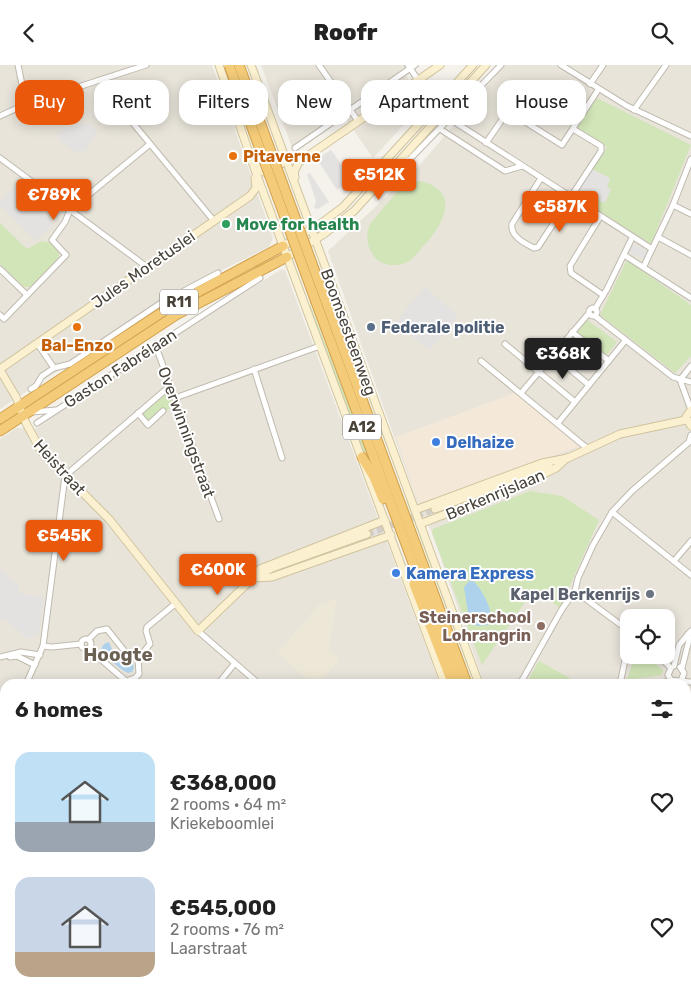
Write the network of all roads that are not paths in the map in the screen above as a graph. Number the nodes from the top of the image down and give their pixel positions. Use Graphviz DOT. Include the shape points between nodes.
graph roads {
  1 [pos="18,65"];
  2 [pos="146,65"];
  3 [pos="220,65"];
  4 [pos="229,65"];
  5 [pos="239,65"];
  6 [pos="251,65"];
  7 [pos="319,65"];
  8 [pos="440,65"];
  9 [pos="473,65"];
  10 [pos="486,65"];
  11 [pos="501,65"];
  12 [pos="561,65"];
  13 [pos="603,65"];
  14 [pos="666,65"];
  15 [pos="411,66"];
  16 [pos="461,66"];
  17 [pos="463,76"];
  18 [pos="21,80"];
  19 [pos="103,80"];
  20 [pos="330,80"];
  21 [pos="418,80"];
  22 [pos="487,80"];
  23 [pos="590,84"];
  24 [pos="598,90"];
  25 [pos="351,108"];
  26 [pos="15,109"];
  27 [pos="351,110"];
  28 [pos="634,110"];
  29 [pos="0,116"];
  30 [pos="361,119"];
  31 [pos="358,121"];
  32 [pos="135,125"];
  33 [pos="327,125"];
  34 [pos="444,125"];
  35 [pos="459,125"];
  36 [pos="440,129"];
  37 [pos="573,129"];
  38 [pos="691,136"];
  39 [pos="150,143"];
  40 [pos="486,143"];
  41 [pos="295,148"];
  42 [pos="282,150"];
  43 [pos="252,155"];
  44 [pos="0,158"];
  45 [pos="286,158"];
  46 [pos="691,159"];
  47 [pos="299,162"];
  48 [pos="394,166"];
  49 [pos="522,166"];
  50 [pos="256,170"];
  51 [pos="541,178"];
  52 [pos="294,182"];
  53 [pos="250,196"];
  54 [pos="265,197"];
  55 [pos="571,197"];
  56 [pos="673,205"];
  57 [pos="70,210"];
  58 [pos="691,213"];
  59 [pos="600,217"];
  60 [pos="214,221"];
  61 [pos="311,229"];
  62 [pos="658,237"];
  63 [pos="632,238"];
  64 [pos="316,240"];
  65 [pos="283,246"];
  66 [pos="652,249"];
  67 [pos="624,255"];
  68 [pos="691,255"];
  69 [pos="287,257"];
  70 [pos="644,266"];
  71 [pos="148,267"];
  72 [pos="1,270"];
  73 [pos="327,271"];
  74 [pos="218,273"];
  75 [pos="260,278"];
  76 [pos="330,279"];
  77 [pos="297,283"];
  78 [pos="300,291"];
  79 [pos="28,295"];
  80 [pos="603,295"];
  81 [pos="691,298"];
  82 [pos="321,301"];
  83 [pos="595,309"];
  84 [pos="589,313"];
  85 [pos="0,315"];
  86 [pos="595,315"];
  87 [pos="572,331"];
  88 [pos="625,341"];
  89 [pos="37,343"];
  90 [pos="155,344"];
  91 [pos="505,344"];
  92 [pos="320,345"];
  93 [pos="553,355"];
  94 [pos="482,361"];
  95 [pos="609,361"];
  96 [pos="691,366"];
  97 [pos="54,368"];
  98 [pos="254,369"];
  99 [pos="0,370"];
  100 [pos="538,373"];
  101 [pos="680,380"];
  102 [pos="691,381"];
  103 [pos="589,385"];
  104 [pos="170,386"];
  105 [pos="31,389"];
  106 [pos="521,393"];
  107 [pos="175,397"];
  108 [pos="575,402"];
  109 [pos="20,406"];
  110 [pos="56,410"];
  111 [pos="691,410"];
  112 [pos="163,411"];
  113 [pos="138,413"];
  114 [pos="26,414"];
  115 [pos="0,419"];
  116 [pos="37,423"];
  117 [pos="558,423"];
  118 [pos="689,423"];
  119 [pos="0,431"];
  120 [pos="691,435"];
  121 [pos="588,449"];
  122 [pos="362,457"];
  123 [pos="568,458"];
  124 [pos="282,459"];
  125 [pos="65,476"];
  126 [pos="435,509"];
  127 [pos="415,510"];
  128 [pos="612,512"];
  129 [pos="218,519"];
  130 [pos="385,520"];
  131 [pos="420,524"];
  132 [pos="367,534"];
  133 [pos="391,535"];
  134 [pos="691,541"];
  135 [pos="674,561"];
  136 [pos="691,575"];
  137 [pos="253,578"];
  138 [pos="575,591"];
  139 [pos="175,604"];
  140 [pos="620,624"];
  141 [pos="198,631"];
  142 [pos="690,632"];
  143 [pos="89,639"];
  144 [pos="81,644"];
  145 [pos="43,646"];
  146 [pos="89,649"];
  147 [pos="40,655"];
  148 [pos="0,657"];
  149 [pos="138,659"];
  150 [pos="235,663"];
  151 [pos="624,664"];
  152 [pos="668,664"];
  153 [pos="36,665"];
  154 [pos="672,667"];
  155 [pos="682,669"];
  156 [pos="691,672"];
  157 [pos="29,679"];
  158 [pos="124,679"];
  159 [pos="132,679"];
  160 [pos="222,679"];
  161 [pos="253,679"];
  162 [pos="457,679"];
  163 [pos="457,679"];
  164 [pos="457,679"];
  165 [pos="458,679"];
  166 [pos="477,679"];
  167 [pos="523,679"];
  168 [pos="621,679"];
  169 [pos="673,679"];
  170 [pos="680,679"];
  1 -- 18 [label="street"];
  2 -- 19 [label="street"];
  3 -- 43 [label="main road, Boomsesteenweg"];
  4 -- 82 [label="highway, A12, bridge"];
  5 -- 82 [label="highway, A12, bridge"];
  6 -- 42 [label="main road, Boomsesteenweg"];
  7 -- 20 [label="street"];
  8 -- 21 [label="main road"];
  9 -- 17 [label="main road, R11"];
  10 -- 48 [label="main road, R11"];
  11 -- 22 [label="street"];
  12 -- 23 [label="street"];
  13 -- 23 [label="street"];
  14 -- 28 [label="street"];
  15 -- 21 [label="street"];
  15 -- 25 [label="street"];
  16 -- 17 [label="main road"];
  17 -- 61 [label="main road, R11" via="359,190 334,214"];
  23 -- 24 [label="street"];
  24 -- 28 [label="street"];
  24 -- 37 [label="street"];
  26 -- 29 [label="street"];
  27 -- 31 [label="street"];
  28 -- 38 [label="street"];
  30 -- 31 [label="main road"];
  31 -- 47 [label="main road"];
  32 -- 39 [label="street"];
  33 -- 41 [label="street"];
  34 -- 36 [label="street"];
  35 -- 40 [label="street"];
  36 -- 48 [label="street" via="410,159"];
  36 -- 49 [label="street" via="505,171"];
  37 -- 40 [label="street" via="562,145 508,111"];
  37 -- 55 [label="street" via="601,146 601,151"];
  39 -- 57 [label="street"];
  39 -- 60 [label="street"];
  40 -- 49 [label="street"];
  42 -- 43 [label="main road" via="281,164 267,173 261,171"];
  42 -- 45 [label="main road, Boomsesteenweg"];
  43 -- 50 [label="main road, Boomsesteenweg"];
  44 -- 57 [label="street"];
  45 -- 47 [label="main road"];
  45 -- 52 [label="main road, Boomsesteenweg"];
  46 -- 56 [label="street"];
  47 -- 52 [label="main road"];
  48 -- 64 [label="main road, R11" via="354,211"];
  49 -- 51 [label="street"];
  50 -- 53 [label="main road" via="256,187"];
  50 -- 54 [label="main road, Boomsesteenweg"];
  51 -- 55 [label="street"];
  51 -- 55 [label="street" via="512,224 512,234 531,247 538,247"];
  52 -- 61 [label="main road, Boomsesteenweg"];
  53 -- 54 [label="main road"];
  53 -- 60 [label="main road, Jules Moretuslei"];
  54 -- 65 [label="main road, Boomsesteenweg"];
  55 -- 59 [label="street"];
  56 -- 58 [label="street"];
  56 -- 62 [label="street"];
  57 -- 71 [label="street"];
  57 -- 79 [label="street" via="52,240 66,255"];
  59 -- 63 [label="street"];
  59 -- 80 [label="street" via="570,266 572,273"];
  60 -- 71 [label="main road, Jules Moretuslei"];
  61 -- 64 [label="main road, Boomsesteenweg"];
  61 -- 65 [label="main road, R11"];
  62 -- 66 [label="street"];
  62 -- 68 [label="street"];
  63 -- 66 [label="street"];
  63 -- 67 [label="street"];
  64 -- 69 [label="main road, R11"];
  64 -- 73 [label="main road, Boomsesteenweg"];
  65 -- 69 [label="main road, Boomsesteenweg"];
  65 -- 109 [label="highway, R11" via="163,311"];
  66 -- 70 [label="street"];
  67 -- 70 [label="street"];
  67 -- 80 [label="street"];
  69 -- 77 [label="main road, Boomsesteenweg"];
  69 -- 114 [label="highway, R11" via="176,315"];
  70 -- 81 [label="street"];
  71 -- 89 [label="main road, Jules Moretuslei"];
  72 -- 79 [label="street"];
  73 -- 76 [label="main road, Boomsesteenweg"];
  73 -- 77 [label="main road"];
  74 -- 97 [label="street" via="161,303 70,364"];
  75 -- 90 [label="street, Gaston Fabrélaan"];
  76 -- 78 [label="main road"];
  76 -- 127 [label="main road, Boomsesteenweg"];
  77 -- 78 [label="main road, Boomsesteenweg"];
  78 -- 92 [label="main road, Boomsesteenweg"];
  79 -- 85 [label="street" via="4,319"];
  80 -- 83 [label="street"];
  82 -- 162 [label="highway, A12"];
  82 -- 165 [label="highway, A12"];
  83 -- 84 [label="street"];
  83 -- 86 [label="street"];
  84 -- 86 [label="street"];
  84 -- 87 [label="street"];
  86 -- 88 [label="street"];
  87 -- 93 [label="street"];
  87 -- 95 [label="street"];
  88 -- 95 [label="street"];
  88 -- 101 [label="street"];
  89 -- 97 [label="street"];
  89 -- 99 [label="main road, Jules Moretuslei"];
  90 -- 104 [label="street, Overwinningstraat"];
  90 -- 110 [label="street, Gaston Fabrélaan"];
  91 -- 100 [label="street"];
  92 -- 98 [label="street"];
  92 -- 122 [label="main road, Boomsesteenweg"];
  93 -- 100 [label="street"];
  93 -- 103 [label="street"];
  94 -- 106 [label="street"];
  95 -- 103 [label="street"];
  96 -- 101 [label="street"];
  97 -- 105 [label="street" via="42,375"];
  98 -- 107 [label="street"];
  98 -- 124 [label="street"];
  99 -- 109 [label="main road, Heistraat"];
  100 -- 106 [label="street"];
  100 -- 108 [label="street"];
  101 -- 102 [label="street"];
  101 -- 111 [label="street"];
  103 -- 108 [label="street"];
  104 -- 107 [label="street, Overwinningstraat"];
  104 -- 113 [label="street"];
  106 -- 117 [label="street"];
  107 -- 129 [label="street, Overwinningstraat"];
  108 -- 117 [label="street"];
  109 -- 114 [label="main road, Heistraat"];
  109 -- 115 [label="highway, R11"];
  110 -- 114 [label="street, Gaston Fabrélaan"];
  110 -- 116 [label="street, Gaston Fabrélaan"];
  111 -- 118 [label="main road"];
  112 -- 113 [label="street" via="148,425"];
  113 -- 125 [label="street"];
  114 -- 119 [label="highway, R11"];
  114 -- 125 [label="main road, Heistraat" via="41,451"];
  117 -- 121 [label="street"];
  118 -- 121 [label="main road, Berkenrijslaan" via="620,434"];
  120 -- 128 [label="street" via="689,442"];
  121 -- 123 [label="main road, Berkenrijslaan"];
  122 -- 130 [label="main road, Boomsesteenweg"];
  122 -- 163 [label="highway" via="374,477"];
  123 -- 126 [label="main road"];
  123 -- 127 [label="main road, Berkenrijslaan" via="542,463"];
  123 -- 131 [label="main road, Berkenrijslaan" via="556,468 524,483"];
  125 -- 139 [label="main road, Heistraat" via="109,519"];
  125 -- 145 [label="street"];
  127 -- 131 [label="main road, Boomsesteenweg"];
  128 -- 135 [label="street"];
  128 -- 138 [label="street" via="593,545"];
  130 -- 133 [label="main road, Boomsesteenweg"];
  130 -- 137 [label="main road" via="278,560 260,569"];
  131 -- 166 [label="main road, Boomsesteenweg"];
  132 -- 137 [label="main road"];
  133 -- 137 [label="main road" via="272,577"];
  133 -- 164 [label="main road, Boomsesteenweg"];
  134 -- 135 [label="street"];
  135 -- 136 [label="street"];
  137 -- 141 [label="main road"];
  138 -- 140 [label="street"];
  138 -- 167 [label="street"];
  139 -- 141 [label="main road, Heistraat"];
  139 -- 149 [label="street" via="147,627 150,645"];
  141 -- 150 [label="street, Heistraat"];
  142 -- 154 [label="street" via="679,645"];
  142 -- 155 [label="street"];
  143 -- 144 [label="street" via="84,639"];
  143 -- 146 [label="street" via="92,644"];
  143 -- 149 [label="street" via="97,631 107,629 126,653"];
  144 -- 145 [label="street"];
  144 -- 146 [label="street" via="84,649"];
  145 -- 147 [label="street"];
  146 -- 158 [label="street"];
  147 -- 148 [label="street" via="21,652"];
  147 -- 153 [label="street"];
  148 -- 153 [label="street" via="17,657"];
  149 -- 159 [label="street" via="139,674"];
  150 -- 160 [label="street"];
  150 -- 161 [label="street, Heistraat"];
  151 -- 168 [label="street"];
  152 -- 154 [label="street"];
  153 -- 157 [label="street"];
  154 -- 155 [label="street"];
  154 -- 169 [label="street" via="668,675"];
  155 -- 156 [label="street"];
  155 -- 170 [label="street" via="684,676"];
}
